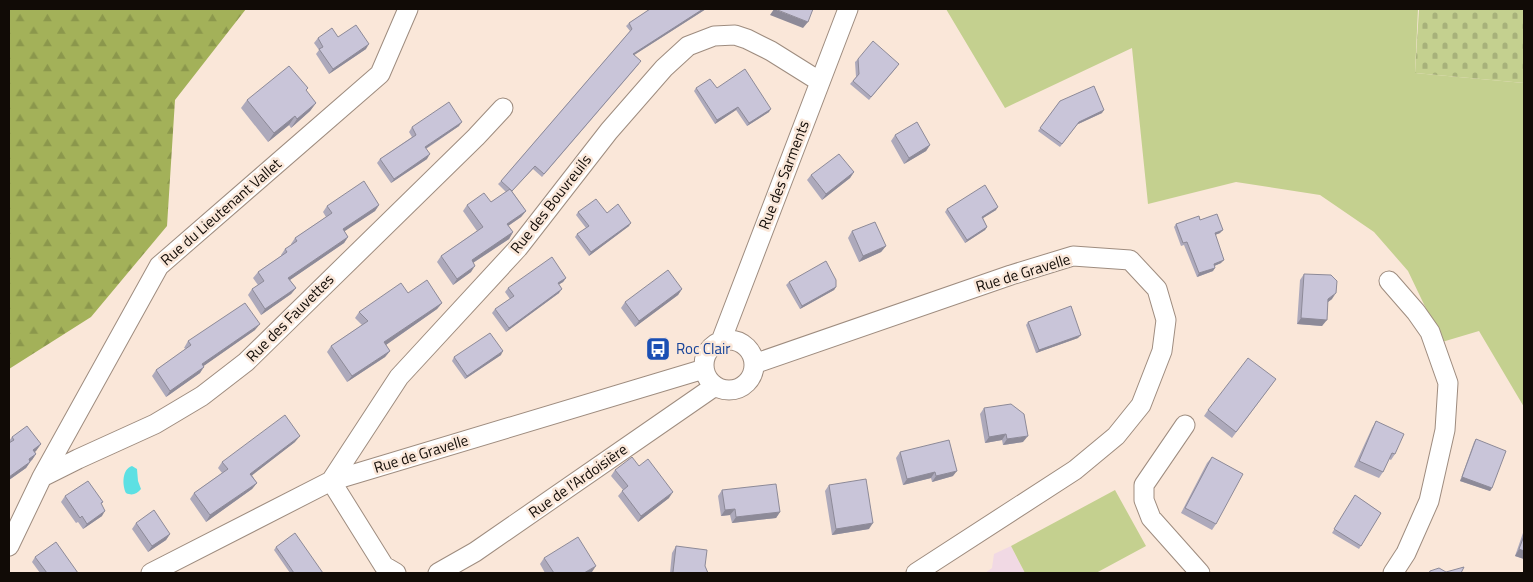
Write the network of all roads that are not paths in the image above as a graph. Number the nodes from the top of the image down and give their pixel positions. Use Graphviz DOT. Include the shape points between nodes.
graph roads {
  1 [pos="408,9"];
  2 [pos="848,9"];
  3 [pos="819,81"];
  4 [pos="503,108"];
  5 [pos="1389,281"];
  6 [pos="721,341"];
  7 [pos="751,357"];
  8 [pos="704,368"];
  9 [pos="715,386"];
  10 [pos="1185,425"];
  11 [pos="42,477"];
  12 [pos="331,481"];
  13 [pos="17,513"];
  14 [pos="9,546"];
  15 [pos="151,573"];
  16 [pos="396,573"];
  17 [pos="438,573"];
  18 [pos="916,573"];
  19 [pos="1200,573"];
  20 [pos="1393,573"];
  1 -- 11 [label="street, Rue du Lieutenant Vallet" via="380,74 158,266"];
  2 -- 3 [label="street, Rue des Sarments"];
  3 -- 6 [label="street, Rue des Sarments"];
  3 -- 12 [label="street, Rue des Bouvreuils" via="771,51 735,35 714,36 688,46 664,68 609,131 518,248 399,377"];
  4 -- 11 [label="street, Rue des Fauvettes" via="246,362 202,396 155,424"];
  5 -- 20 [label="street" via="1430,332 1448,383 1445,430 1429,501 1406,553"];
  6 -- 7 [label="street" via="736,341"];
  6 -- 8 [label="street" via="706,355"];
  7 -- 9 [label="street" via="749,378 738,388"];
  7 -- 18 [label="street, Rue de Gravelle" via="811,343 1073,256 1130,260 1158,290 1166,320 1162,351 1141,405 1116,436 1075,470"];
  8 -- 9 [label="street"];
  8 -- 12 [label="street, Rue de Gravelle"];
  9 -- 17 [label="street, Rue de l'Ardoisière" via="475,552"];
  10 -- 19 [label="street" via="1144,485 1144,500 1151,518"];
  11 -- 13 [label="street, Rue du Lieutenant Vallet"];
  12 -- 15 [label="street, Rue de Gravelle"];
  12 -- 16 [label="street" via="384,566"];
  13 -- 14 [label="street, Rue du Lieutenant Vallet"];
}
